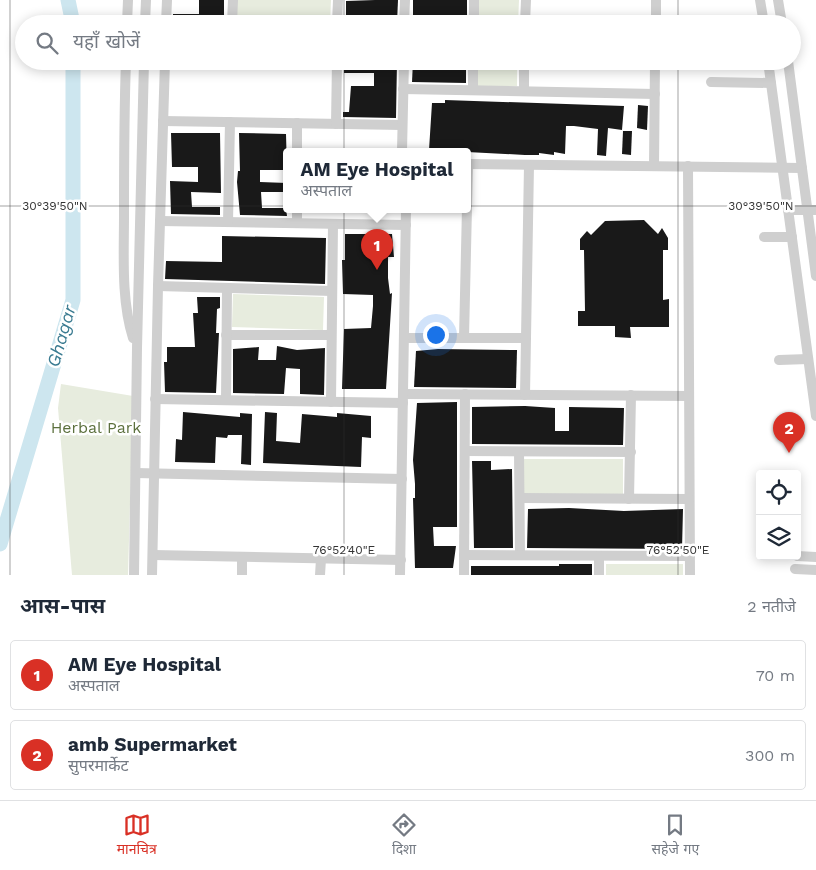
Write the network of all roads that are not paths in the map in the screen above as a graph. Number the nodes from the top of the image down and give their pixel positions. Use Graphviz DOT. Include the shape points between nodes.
graph roads {
  1 [pos="128,0"];
  2 [pos="146,0"];
  3 [pos="166,0"];
  4 [pos="233,0"];
  5 [pos="338,0"];
  6 [pos="405,0"];
  7 [pos="474,0"];
  8 [pos="526,0"];
  9 [pos="656,0"];
  10 [pos="760,0"];
  11 [pos="778,0"];
  12 [pos="127,15"];
  13 [pos="145,15"];
  14 [pos="166,15"];
  15 [pos="232,15"];
  16 [pos="337,15"];
  17 [pos="404,15"];
  18 [pos="474,15"];
  19 [pos="525,15"];
  20 [pos="656,15"];
  21 [pos="762,15"];
  22 [pos="780,15"];
  23 [pos="126,70"];
  24 [pos="144,70"];
  25 [pos="165,70"];
  26 [pos="337,70"];
  27 [pos="404,70"];
  28 [pos="473,70"];
  29 [pos="524,70"];
  30 [pos="655,70"];
  31 [pos="769,70"];
  32 [pos="789,70"];
  33 [pos="711,82"];
  34 [pos="771,83"];
  35 [pos="403,89"];
  36 [pos="473,90"];
  37 [pos="524,92"];
  38 [pos="655,94"];
  39 [pos="163,121"];
  40 [pos="230,122"];
  41 [pos="297,123"];
  42 [pos="336,124"];
  43 [pos="402,125"];
  44 [pos="297,148"];
  45 [pos="402,148"];
  46 [pos="471,164"];
  47 [pos="529,164"];
  48 [pos="654,166"];
  49 [pos="688,166"];
  50 [pos="783,168"];
  51 [pos="802,168"];
  52 [pos="788,210"];
  53 [pos="812,210"];
  54 [pos="297,213"];
  55 [pos="406,213"];
  56 [pos="467,213"];
  57 [pos="160,221"];
  58 [pos="228,222"];
  59 [pos="297,223"];
  60 [pos="333,224"];
  61 [pos="406,225"];
  62 [pos="792,237"];
  63 [pos="764,238"];
  64 [pos="816,276"];
  65 [pos="158,286"];
  66 [pos="227,288"];
  67 [pos="332,291"];
  68 [pos="226,335"];
  69 [pos="331,335"];
  70 [pos="404,338"];
  71 [pos="464,338"];
  72 [pos="526,338"];
  73 [pos="136,348"];
  74 [pos="779,360"];
  75 [pos="808,360"];
  76 [pos="465,394"];
  77 [pos="525,395"];
  78 [pos="631,396"];
  79 [pos="689,396"];
  80 [pos="403,398"];
  81 [pos="155,399"];
  82 [pos="226,400"];
  83 [pos="330,402"];
  84 [pos="816,416"];
  85 [pos="465,452"];
  86 [pos="519,452"];
  87 [pos="630,452"];
  88 [pos="136,473"];
  89 [pos="154,473"];
  90 [pos="402,479"];
  91 [pos="520,498"];
  92 [pos="629,499"];
  93 [pos="689,499"];
  94 [pos="152,555"];
  95 [pos="464,555"];
  96 [pos="520,555"];
  97 [pos="599,556"];
  98 [pos="690,556"];
  99 [pos="801,556"];
  100 [pos="242,557"];
  101 [pos="816,557"];
  102 [pos="320,559"];
  103 [pos="400,560"];
  104 [pos="795,569"];
  105 [pos="816,570"];
  106 [pos="134,575"];
  107 [pos="152,575"];
  108 [pos="242,575"];
  109 [pos="320,575"];
  110 [pos="400,575"];
  111 [pos="464,575"];
  112 [pos="599,575"];
  113 [pos="690,575"];
  1 -- 12 [label="street"];
  2 -- 13 [label="street"];
  3 -- 14 [label="street"];
  4 -- 15 [label="street"];
  5 -- 16 [label="street"];
  6 -- 17 [label="street"];
  7 -- 18 [label="street"];
  8 -- 19 [label="street"];
  9 -- 20 [label="street"];
  10 -- 21 [label="street"];
  11 -- 22 [label="street"];
  23 -- 73 [label="street" via="124,250 129,319"];
  24 -- 73 [label="street"];
  25 -- 39 [label="street"];
  26 -- 42 [label="street"];
  27 -- 35 [label="street"];
  28 -- 36 [label="street"];
  29 -- 37 [label="street"];
  30 -- 38 [label="street"];
  31 -- 34 [label="street"];
  32 -- 51 [label="street"];
  33 -- 34 [label="street"];
  34 -- 50 [label="street"];
  35 -- 36 [label="street"];
  35 -- 43 [label="street"];
  36 -- 37 [label="street"];
  37 -- 38 [label="street"];
  38 -- 48 [label="street"];
  39 -- 40 [label="street"];
  39 -- 57 [label="street"];
  40 -- 41 [label="street"];
  40 -- 58 [label="street"];
  41 -- 42 [label="street"];
  41 -- 44 [label="street"];
  42 -- 43 [label="street"];
  43 -- 45 [label="street"];
  46 -- 47 [label="street"];
  47 -- 48 [label="street"];
  47 -- 72 [label="street"];
  48 -- 49 [label="street"];
  49 -- 50 [label="street"];
  49 -- 79 [label="street"];
  50 -- 51 [label="street"];
  50 -- 52 [label="street"];
  51 -- 53 [label="street"];
  52 -- 53 [label="street"];
  52 -- 62 [label="street"];
  53 -- 64 [label="street"];
  54 -- 59 [label="street"];
  55 -- 61 [label="street"];
  56 -- 71 [label="street"];
  57 -- 58 [label="street"];
  57 -- 65 [label="street"];
  58 -- 59 [label="street"];
  59 -- 60 [label="street"];
  60 -- 61 [label="street"];
  60 -- 67 [label="street"];
  61 -- 70 [label="street"];
  62 -- 63 [label="street"];
  62 -- 75 [label="street"];
  65 -- 66 [label="street"];
  65 -- 81 [label="street"];
  66 -- 67 [label="street"];
  66 -- 68 [label="street"];
  67 -- 69 [label="street"];
  68 -- 69 [label="street"];
  68 -- 82 [label="street"];
  69 -- 83 [label="street"];
  70 -- 71 [label="street"];
  70 -- 80 [label="street"];
  71 -- 72 [label="street"];
  72 -- 77 [label="street"];
  73 -- 88 [label="street"];
  74 -- 75 [label="street"];
  75 -- 84 [label="street"];
  76 -- 77 [label="street"];
  76 -- 80 [label="street"];
  76 -- 85 [label="street"];
  77 -- 78 [label="street"];
  78 -- 79 [label="street"];
  78 -- 87 [label="street"];
  79 -- 93 [label="street"];
  80 -- 83 [label="street"];
  80 -- 90 [label="street"];
  81 -- 82 [label="street"];
  81 -- 89 [label="street"];
  82 -- 83 [label="street"];
  85 -- 86 [label="street"];
  85 -- 95 [label="street"];
  86 -- 87 [label="street"];
  86 -- 91 [label="street"];
  87 -- 92 [label="street"];
  88 -- 89 [label="street"];
  88 -- 106 [label="street"];
  89 -- 90 [label="street"];
  89 -- 94 [label="street"];
  90 -- 103 [label="street"];
  91 -- 92 [label="street"];
  91 -- 96 [label="street"];
  92 -- 93 [label="street"];
  93 -- 98 [label="street"];
  94 -- 100 [label="street"];
  94 -- 107 [label="street"];
  95 -- 96 [label="street"];
  95 -- 111 [label="street"];
  96 -- 97 [label="street"];
  97 -- 98 [label="street"];
  97 -- 112 [label="street"];
  98 -- 113 [label="street"];
  99 -- 101 [label="street"];
  100 -- 102 [label="street"];
  100 -- 108 [label="street"];
  102 -- 103 [label="street"];
  102 -- 109 [label="street"];
  103 -- 110 [label="street"];
  104 -- 105 [label="street"];
}
